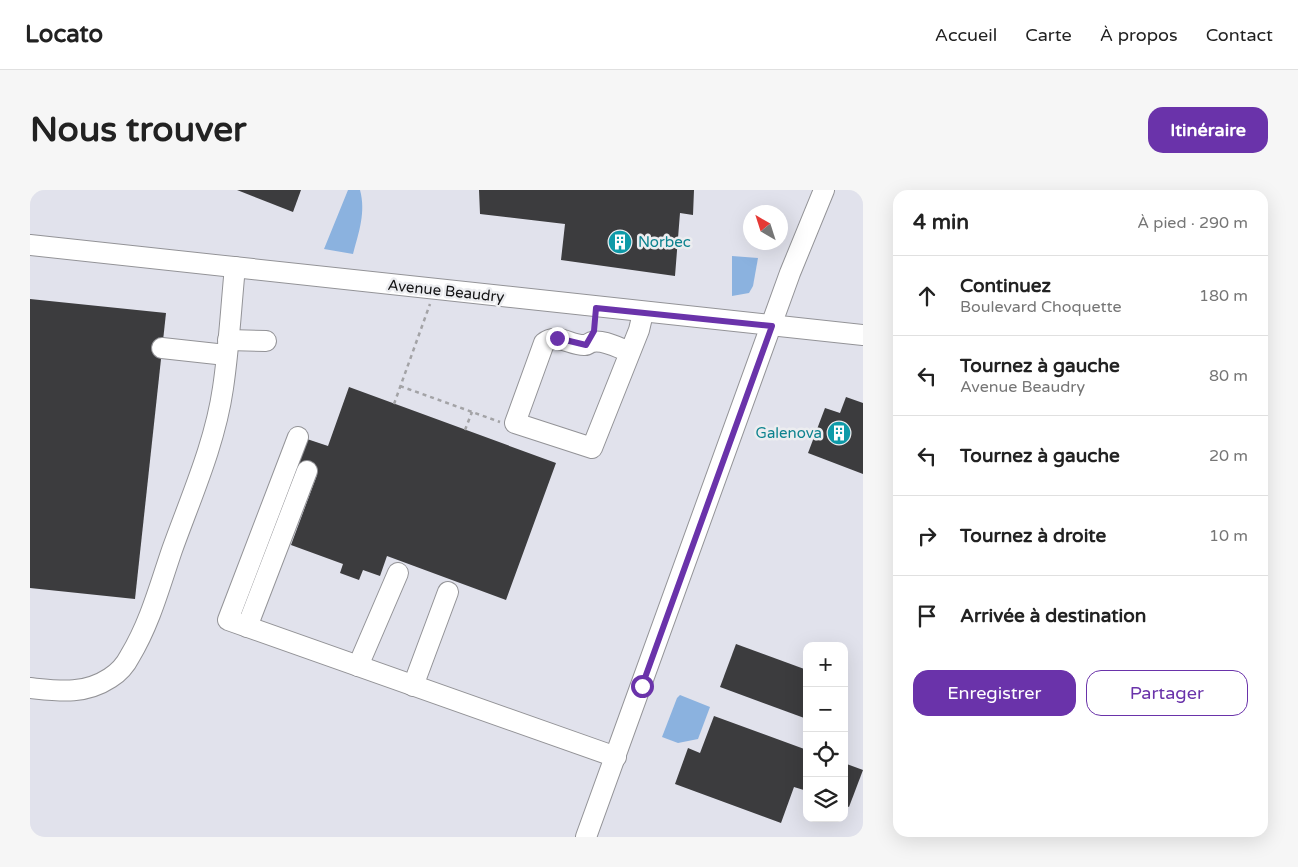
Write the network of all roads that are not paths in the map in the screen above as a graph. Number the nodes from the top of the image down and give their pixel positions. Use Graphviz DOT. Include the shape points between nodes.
graph roads {
  1 [pos="824,190"];
  2 [pos="30,245"];
  3 [pos="234,267"];
  4 [pos="596,308"];
  5 [pos="643,313"];
  6 [pos="772,326"];
  7 [pos="863,335"];
  8 [pos="266,342"];
  9 [pos="586,345"];
  10 [pos="227,347"];
  11 [pos="162,348"];
  12 [pos="630,352"];
  13 [pos="298,437"];
  14 [pos="307,472"];
  15 [pos="398,574"];
  16 [pos="448,592"];
  17 [pos="246,627"];
  18 [pos="358,666"];
  19 [pos="413,686"];
  20 [pos="30,688"];
  21 [pos="616,757"];
  22 [pos="586,837"];
  1 -- 6 [label="street"];
  2 -- 3 [label="street, Avenue Beaudry"];
  3 -- 4 [label="street, Avenue Beaudry"];
  3 -- 10 [label="street"];
  4 -- 5 [label="street, Avenue Beaudry"];
  4 -- 9 [label="street" via="594,331"];
  5 -- 6 [label="street, Avenue Beaudry"];
  5 -- 12 [label="street"];
  6 -- 7 [label="street, Avenue Beaudry"];
  6 -- 21 [label="street"];
  8 -- 10 [label="street"];
  9 -- 12 [label="street" via="593,341 602,342"];
  9 -- 12 [label="street" via="557,338 544,343 515,423 592,448"];
  10 -- 11 [label="street"];
  10 -- 20 [label="street" via="223,388 208,449 145,626 130,656 111,677 83,690"];
  13 -- 17 [label="street" via="228,620"];
  14 -- 17 [label="street"];
  15 -- 18 [label="street"];
  16 -- 19 [label="street"];
  17 -- 18 [label="street"];
  18 -- 19 [label="street"];
  19 -- 21 [label="street"];
  21 -- 22 [label="street"];
}
